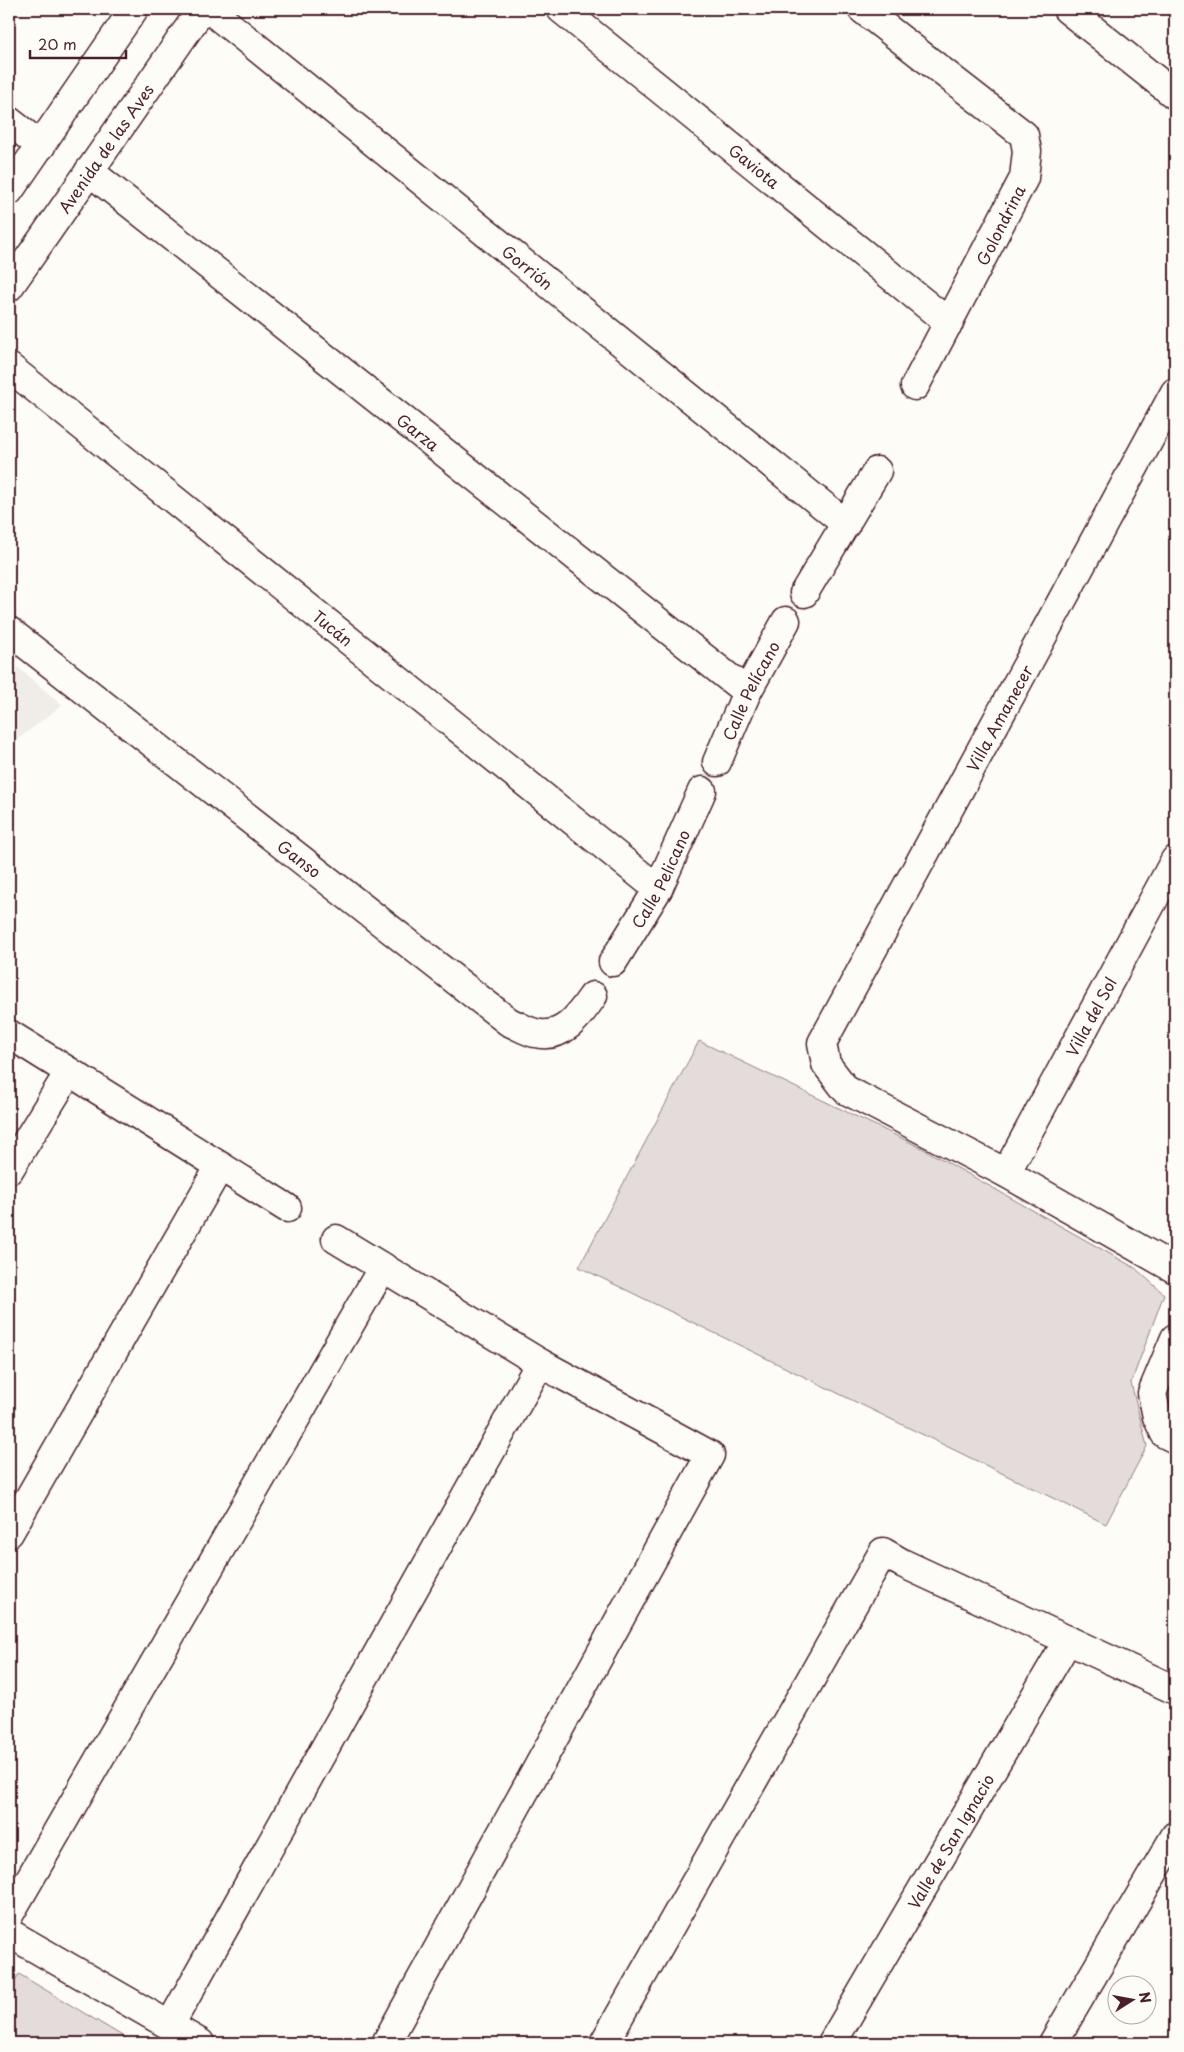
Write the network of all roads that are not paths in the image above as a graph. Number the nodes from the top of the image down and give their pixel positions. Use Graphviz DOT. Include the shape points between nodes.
graph roads {
  1 [pos="134,9"];
  2 [pos="202,9"];
  3 [pos="209,9"];
  4 [pos="561,9"];
  5 [pos="862,9"];
  6 [pos="1067,9"];
  7 [pos="1175,95"];
  8 [pos="9,120"];
  9 [pos="41,146"];
  10 [pos="89,171"];
  11 [pos="9,191"];
  12 [pos="9,287"];
  13 [pos="949,323"];
  14 [pos="9,367"];
  15 [pos="915,386"];
  16 [pos="1175,392"];
  17 [pos="877,471"];
  18 [pos="846,524"];
  19 [pos="804,593"];
  20 [pos="786,621"];
  21 [pos="9,631"];
  22 [pos="747,692"];
  23 [pos="717,762"];
  24 [pos="702,791"];
  25 [pos="1175,860"];
  26 [pos="658,889"];
  27 [pos="614,962"];
  28 [pos="593,996"];
  29 [pos="9,1034"];
  30 [pos="69,1072"];
  31 [pos="220,1166"];
  32 [pos="9,1170"];
  33 [pos="1006,1173"];
  34 [pos="288,1208"];
  35 [pos="336,1239"];
  36 [pos="383,1267"];
  37 [pos="1175,1269"];
  38 [pos="1175,1338"];
  39 [pos="540,1363"];
  40 [pos="1175,1439"];
  41 [pos="9,1533"];
  42 [pos="1068,1640"];
  43 [pos="1175,1690"];
  44 [pos="1175,1836"];
  45 [pos="9,1915"];
  46 [pos="9,1933"];
  47 [pos="170,2025"];
  48 [pos="200,2043"];
  49 [pos="386,2043"];
  50 [pos="604,2043"];
  51 [pos="832,2043"];
  52 [pos="1053,2043"];
  1 -- 9 [label="street"];
  2 -- 10 [label="street, Avenida de las Aves"];
  3 -- 18 [label="street, Gorrión"];
  4 -- 13 [label="street, Gaviota"];
  5 -- 13 [label="street, Golondrina" via="1024,135 1027,151 1024,178"];
  6 -- 7 [label="street"];
  8 -- 9 [label="street"];
  9 -- 11 [label="street"];
  10 -- 12 [label="street, Avenida de las Aves"];
  10 -- 22 [label="street, Garza"];
  13 -- 15 [label="street, Golondrina"];
  14 -- 26 [label="street, Tucán"];
  16 -- 33 [label="street, Villa Amanecer" via="822,1043 826,1064 846,1090"];
  17 -- 18 [label="street"];
  18 -- 19 [label="street"];
  20 -- 22 [label="street, Calle Pelícano"];
  21 -- 28 [label="street, Ganso" via="509,1022 534,1033 554,1034 573,1023"];
  22 -- 23 [label="street, Calle Pelícano"];
  24 -- 26 [label="street, Calle Pelicano"];
  25 -- 33 [label="street, Villa del Sol"];
  26 -- 27 [label="street, Calle Pelicano"];
  29 -- 30 [label="street"];
  30 -- 31 [label="street"];
  30 -- 32 [label="street"];
  31 -- 34 [label="street"];
  31 -- 41 [label="street"];
  33 -- 37 [label="street"];
  35 -- 36 [label="street"];
  36 -- 39 [label="street"];
  36 -- 45 [label="street"];
  38 -- 40 [label="street" via="1152,1394 1165,1434"];
  39 -- 47 [label="street"];
  39 -- 49 [label="street" via="710,1455"];
  42 -- 43 [label="street"];
  42 -- 50 [label="street" via="883,1552"];
  42 -- 51 [label="street, Valle de San Ignacio"];
  44 -- 52 [label="street"];
  46 -- 47 [label="street"];
  47 -- 48 [label="street"];
}
